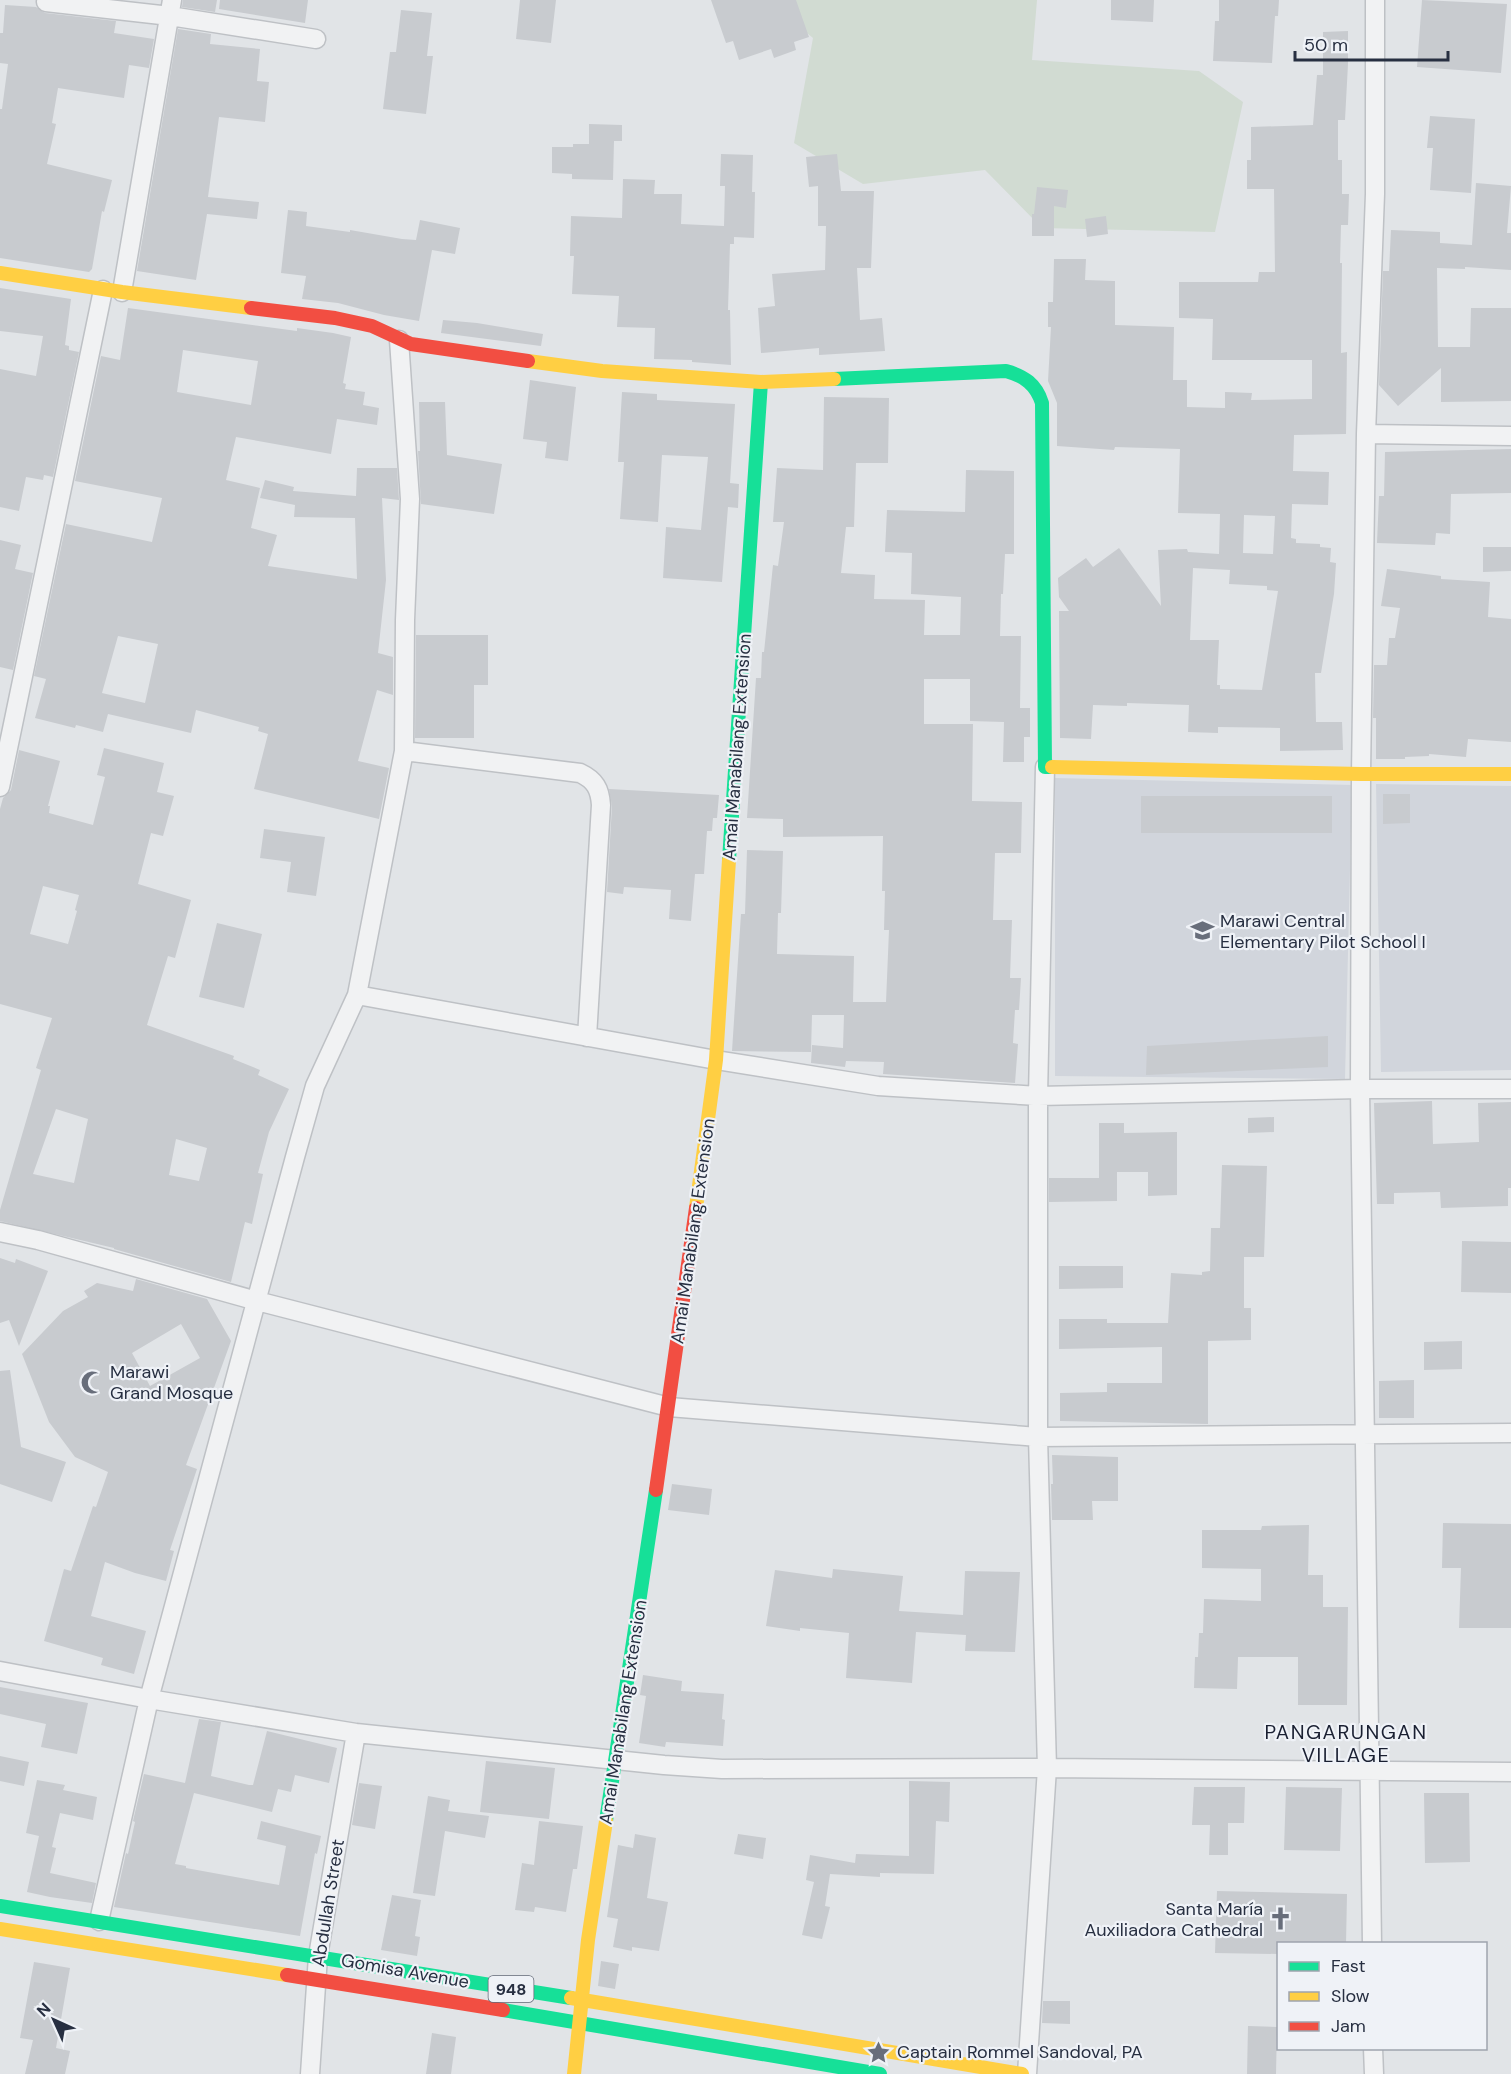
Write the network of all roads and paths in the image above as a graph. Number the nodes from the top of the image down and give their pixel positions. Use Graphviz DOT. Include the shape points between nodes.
graph roads {
  1 [pos="1375,0"];
  2 [pos="46,2"];
  3 [pos="171,8"];
  4 [pos="316,39"];
  5 [pos="0,273"];
  6 [pos="103,290"];
  7 [pos="122,292"];
  8 [pos="399,340"];
  9 [pos="761,382"];
  10 [pos="1366,434"];
  11 [pos="1511,436"];
  12 [pos="404,752"];
  13 [pos="1045,768"];
  14 [pos="1361,774"];
  15 [pos="1511,774"];
  16 [pos="0,787"];
  17 [pos="357,995"];
  18 [pos="587,1037"];
  19 [pos="716,1060"];
  20 [pos="1360,1089"];
  21 [pos="1511,1089"];
  22 [pos="1038,1096"];
  23 [pos="0,1232"];
  24 [pos="258,1301"];
  25 [pos="669,1407"];
  26 [pos="1511,1432"];
  27 [pos="1364,1433"];
  28 [pos="1038,1437"];
  29 [pos="0,1671"];
  30 [pos="149,1699"];
  31 [pos="356,1733"];
  32 [pos="616,1760"];
  33 [pos="1047,1768"];
  34 [pos="1369,1770"];
  35 [pos="1511,1772"];
  36 [pos="0,1906"];
  37 [pos="99,1921"];
  38 [pos="0,1929"];
  39 [pos="1372,1942"];
  40 [pos="318,1956"];
  41 [pos="316,1980"];
  42 [pos="582,2001"];
  43 [pos="580,2023"];
  44 [pos="1373,2050"];
  45 [pos="310,2074"];
  46 [pos="574,2074"];
  47 [pos="880,2074"];
  48 [pos="1022,2074"];
  49 [pos="1027,2074"];
  50 [pos="1374,2074"];
  1 -- 10 [label="street" via="1375,194"];
  2 -- 3 [label="street"];
  3 -- 4 [label="street"];
  3 -- 7 [label="street"];
  5 -- 6 [label="main road"];
  6 -- 7 [label="main road"];
  6 -- 16 [label="street"];
  7 -- 8 [label="main road" via="335,318 372,326"];
  8 -- 9 [label="main road" via="602,371"];
  8 -- 12 [label="street" via="410,499"];
  9 -- 13 [label="main road" via="1006,370 1033,382 1041,403"];
  9 -- 19 [label="main road, Amai Manabilang Extension"];
  10 -- 11 [label="street"];
  10 -- 14 [label="street"];
  12 -- 17 [label="street"];
  12 -- 18 [label="street" via="580,773 595,783 601,805"];
  13 -- 14 [label="main road"];
  13 -- 22 [label="street"];
  14 -- 15 [label="main road"];
  14 -- 20 [label="street"];
  17 -- 18 [label="street"];
  17 -- 24 [label="street" via="315,1086"];
  18 -- 19 [label="street"];
  19 -- 22 [label="street" via="878,1086"];
  19 -- 25 [label="main road, Amai Manabilang Extension"];
  20 -- 21 [label="street"];
  20 -- 22 [label="street"];
  20 -- 27 [label="street"];
  22 -- 28 [label="street"];
  23 -- 24 [label="street"];
  24 -- 25 [label="street"];
  24 -- 30 [label="street"];
  25 -- 28 [label="street"];
  25 -- 32 [label="main road, Amai Manabilang Extension"];
  26 -- 27 [label="street"];
  27 -- 28 [label="street"];
  27 -- 34 [label="street"];
  28 -- 33 [label="street"];
  29 -- 30 [label="street"];
  30 -- 31 [label="street"];
  30 -- 37 [label="street"];
  31 -- 32 [label="street"];
  31 -- 40 [label="street, Abdullah Street"];
  32 -- 33 [label="street" via="722,1769"];
  32 -- 42 [label="main road, Amai Manabilang Extension"];
  33 -- 34 [label="street"];
  33 -- 49 [label="street"];
  34 -- 35 [label="street"];
  34 -- 39 [label="street"];
  36 -- 37 [label="main road, Gomisa Avenue / 948"];
  37 -- 40 [label="main road, Gomisa Avenue / 948"];
  38 -- 41 [label="main road, Gomisa Avenue / 948"];
  40 -- 41 [label="street, Abdullah Street"];
  40 -- 42 [label="main road, Gomisa Avenue / 948"];
  41 -- 43 [label="main road, Gomisa Avenue / 948"];
  41 -- 45 [label="street, Abdullah Street"];
  42 -- 43 [label="main road, Amai Manabilang Extension"];
  42 -- 48 [label="main road, Gomisa Avenue / 948"];
  43 -- 46 [label="main road, Amai Manabilang Extension"];
  43 -- 47 [label="main road, Gomisa Avenue / 948"];
  44 -- 50 [label="street"];
}
